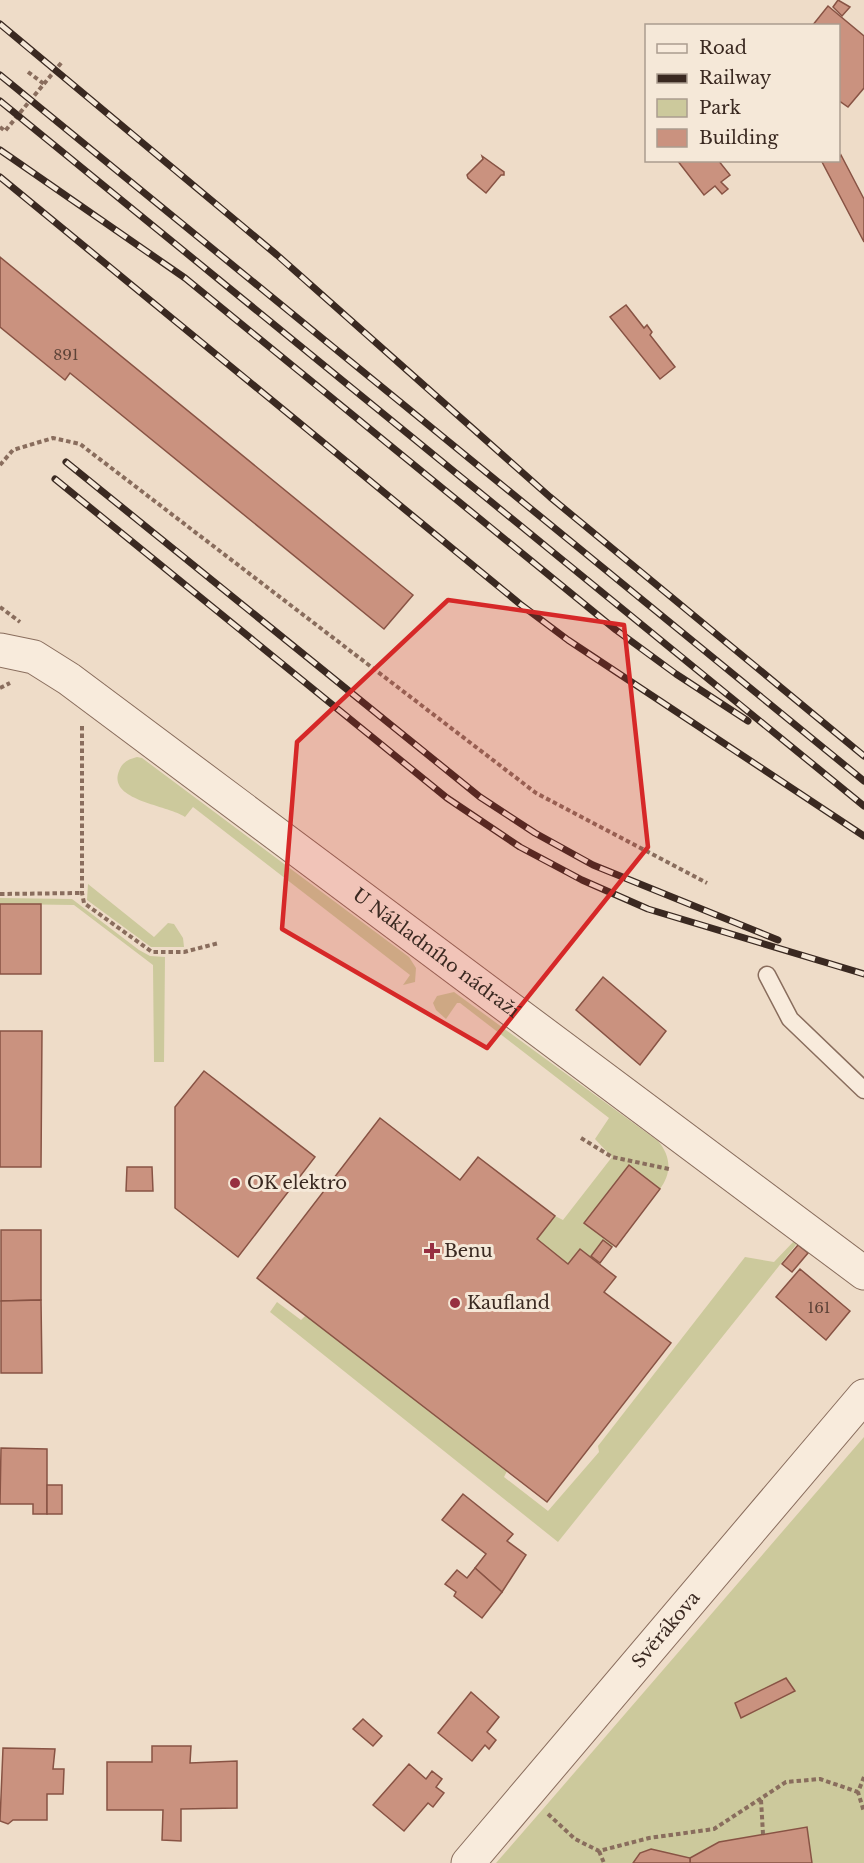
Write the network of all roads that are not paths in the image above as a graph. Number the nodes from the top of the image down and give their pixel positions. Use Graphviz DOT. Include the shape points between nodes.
graph roads {
  1 [pos="0,650"];
  2 [pos="767,975"];
  3 [pos="864,1090"];
  4 [pos="864,1273"];
  5 [pos="864,1396"];
  6 [pos="468,1863"];
  1 -- 4 [label="street, U Nákladního nádraží" via="34,657 69,679"];
  2 -- 3 [label="lane" via="790,1019"];
  5 -- 6 [label="street, Svěrákova"];
}
